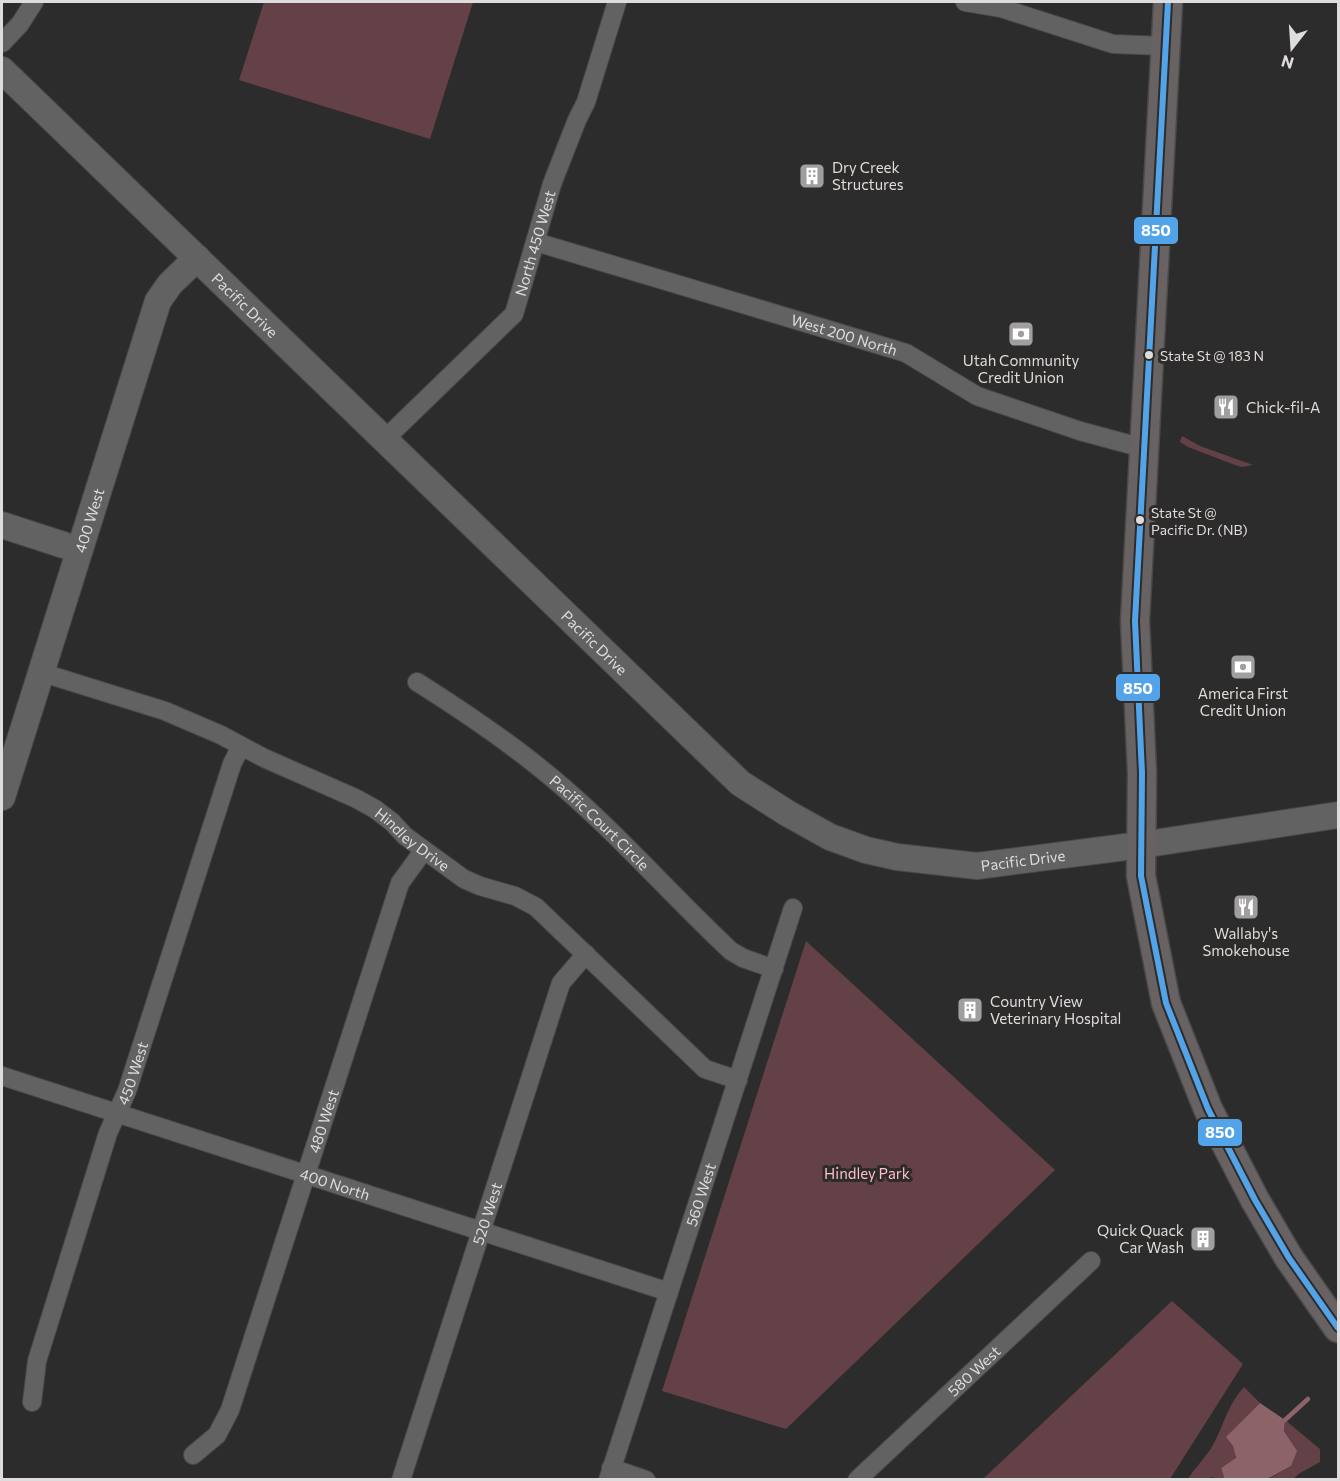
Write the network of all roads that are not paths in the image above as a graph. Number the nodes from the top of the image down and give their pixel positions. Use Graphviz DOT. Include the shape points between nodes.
graph roads {
  1 [pos="34,2"];
  2 [pos="617,2"];
  3 [pos="965,2"];
  4 [pos="1168,2"];
  5 [pos="2,43"];
  6 [pos="1165,46"];
  7 [pos="2,70"];
  8 [pos="536,242"];
  9 [pos="196,258"];
  10 [pos="384,440"];
  11 [pos="1143,448"];
  12 [pos="2,525"];
  13 [pos="79,549"];
  14 [pos="40,672"];
  15 [pos="417,682"];
  16 [pos="242,746"];
  17 [pos="2,797"];
  18 [pos="1338,815"];
  19 [pos="1141,845"];
  20 [pos="424,850"];
  21 [pos="793,908"];
  22 [pos="586,954"];
  23 [pos="774,969"];
  24 [pos="2,1076"];
  25 [pos="738,1080"];
  26 [pos="117,1113"];
  27 [pos="306,1175"];
  28 [pos="481,1231"];
  29 [pos="1090,1261"];
  30 [pos="669,1292"];
  31 [pos="1338,1328"];
  32 [pos="32,1402"];
  33 [pos="193,1455"];
  34 [pos="610,1474"];
  35 [pos="401,1479"];
  36 [pos="646,1479"];
  37 [pos="856,1479"];
  1 -- 5 [label="street"];
  2 -- 8 [label="street, North 450 West" via="586,102 552,184"];
  3 -- 6 [label="street" via="1001,8 1113,44"];
  4 -- 6 [label="main road"];
  6 -- 11 [label="main road"];
  7 -- 9 [label="street, Pacific Drive"];
  8 -- 10 [label="street, North 450 West" via="514,314"];
  8 -- 11 [label="street, West 200 North" via="906,353 977,396"];
  9 -- 10 [label="street, Pacific Drive"];
  9 -- 13 [label="street, 400 West" via="158,301"];
  10 -- 19 [label="street, Pacific Drive" via="740,783 830,837 897,857 977,866"];
  11 -- 19 [label="main road" via="1135,621"];
  12 -- 13 [label="street"];
  13 -- 14 [label="street, 400 West"];
  14 -- 16 [label="street, Hindley Drive" via="165,711"];
  14 -- 17 [label="street, 400 West"];
  15 -- 23 [label="street, Pacific Court Circle" via="551,778 731,951"];
  16 -- 20 [label="street, Hindley Drive" via="375,809"];
  16 -- 26 [label="street, 450 West" via="232,764"];
  18 -- 19 [label="street, Pacific Drive"];
  19 -- 31 [label="main road" via="1142,876 1166,1003 1208,1109 1289,1258"];
  20 -- 22 [label="street, Hindley Drive" via="464,879 536,907"];
  20 -- 27 [label="street, 480 West" via="400,883"];
  21 -- 23 [label="street, 560 West"];
  22 -- 25 [label="street, Hindley Drive" via="705,1069"];
  22 -- 28 [label="street, 520 West" via="561,983"];
  23 -- 25 [label="street, 560 West"];
  24 -- 26 [label="street, 400 North"];
  25 -- 30 [label="street, 560 West"];
  26 -- 27 [label="street, 400 North"];
  26 -- 32 [label="street, 450 West" via="37,1361"];
  27 -- 28 [label="street, 400 North"];
  27 -- 33 [label="street, 480 West" via="230,1410 217,1435"];
  28 -- 30 [label="street, 400 North"];
  28 -- 35 [label="street, 520 West"];
  29 -- 37 [label="street, 580 West"];
  30 -- 34 [label="street, 560 West"];
  34 -- 36 [label="street"];
}
